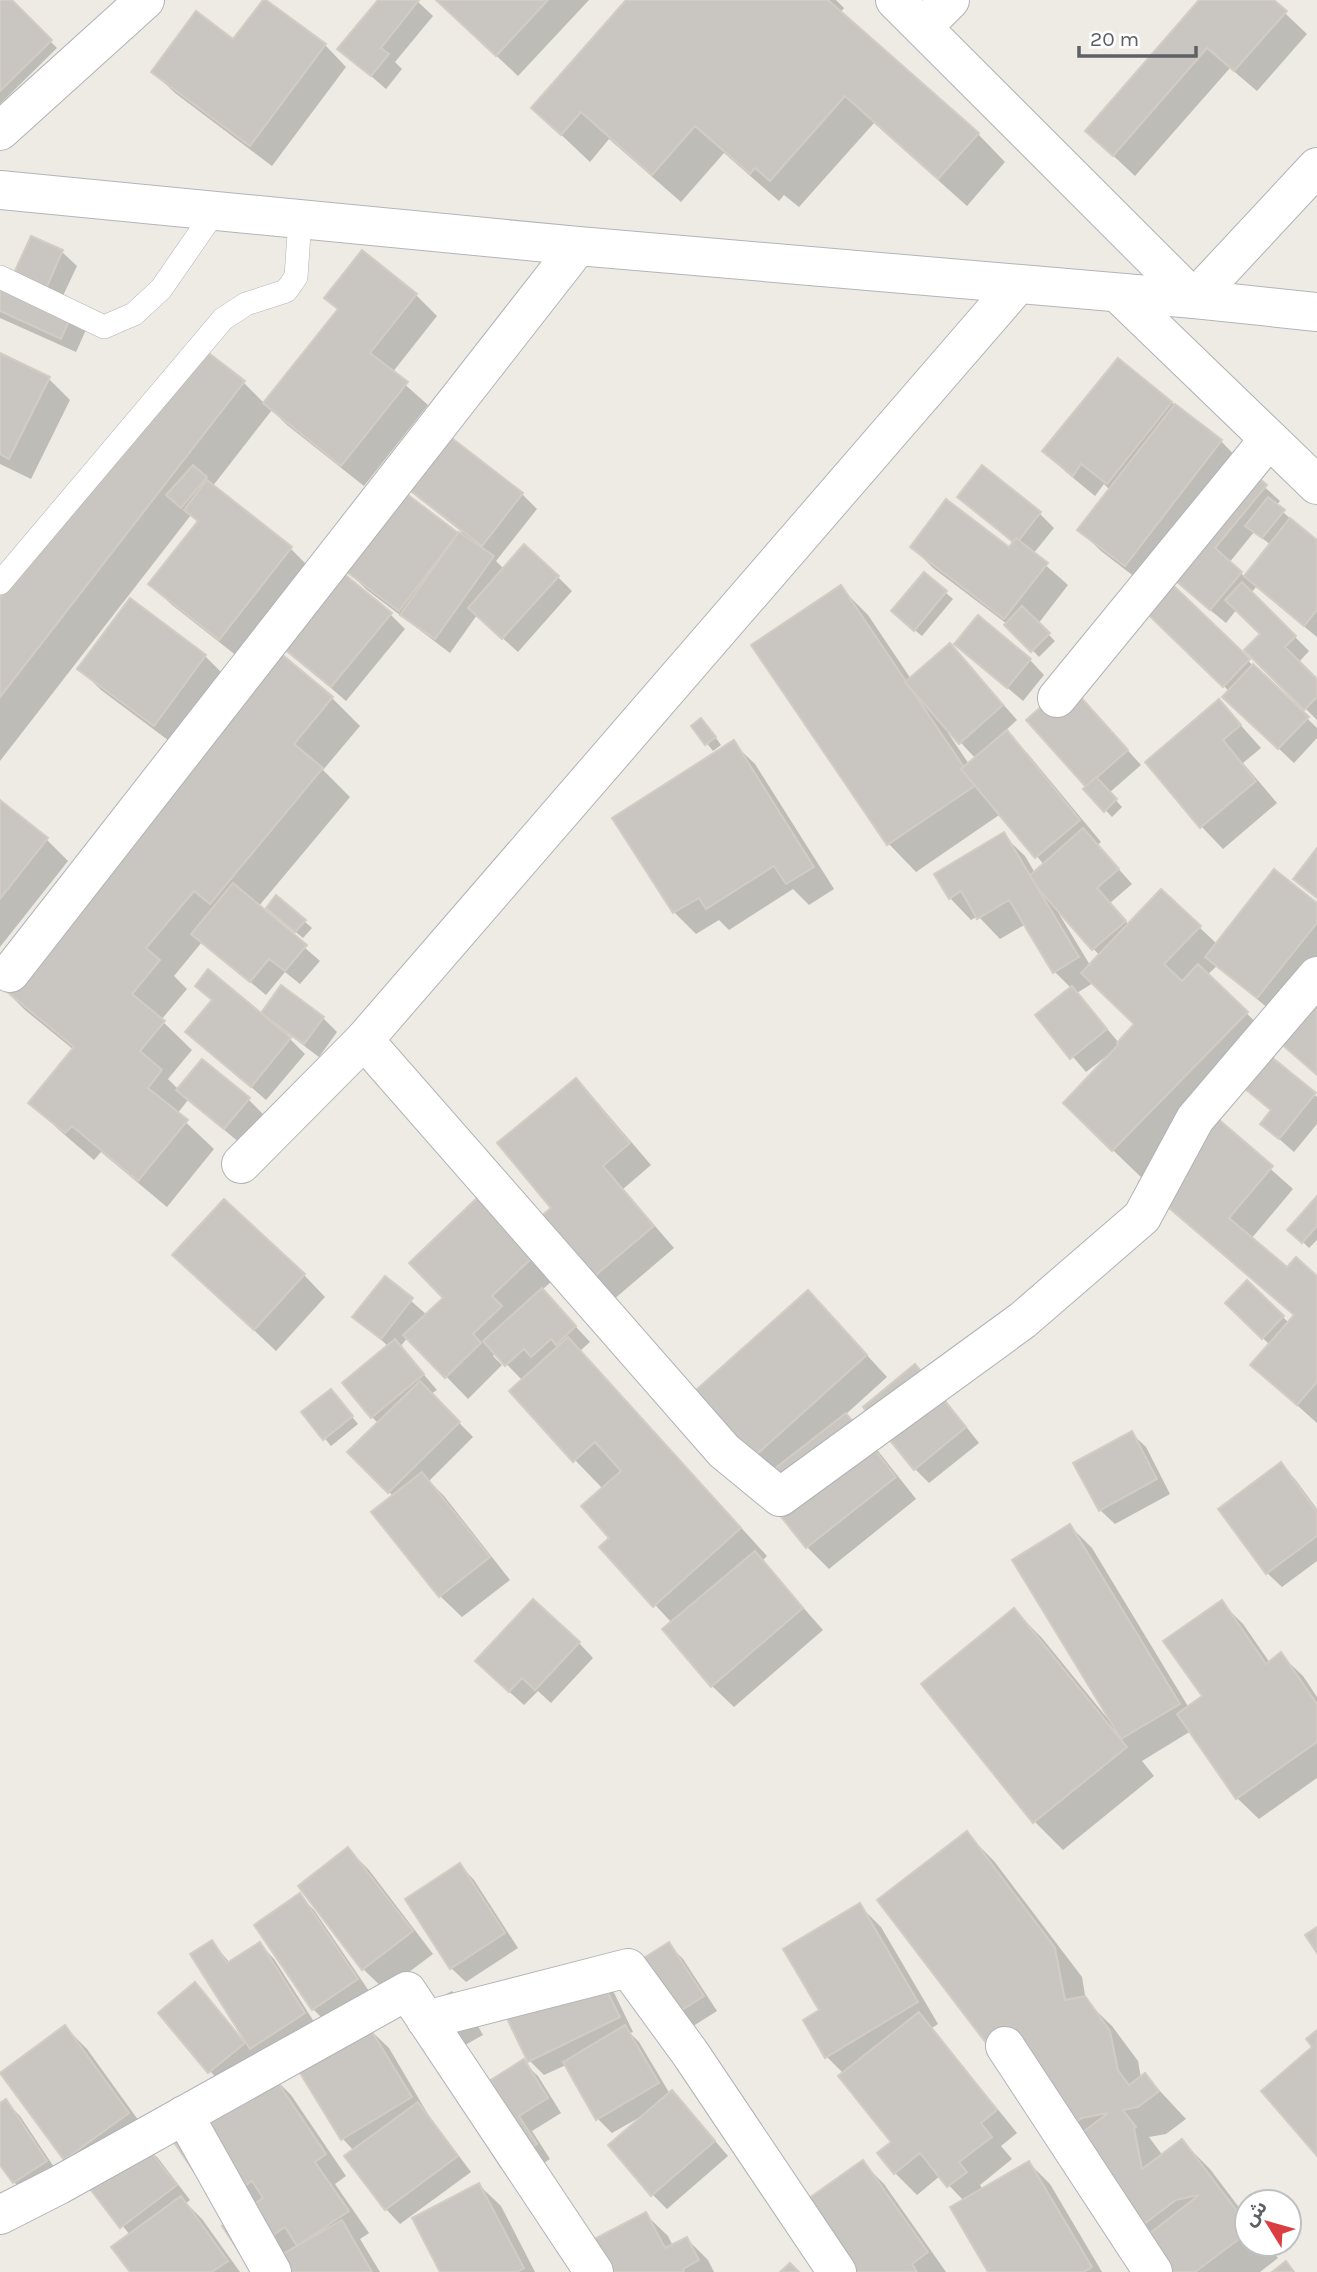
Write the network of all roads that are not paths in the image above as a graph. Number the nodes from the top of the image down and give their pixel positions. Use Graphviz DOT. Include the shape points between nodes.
graph roads {
  1 [pos="145,0"];
  2 [pos="895,0"];
  3 [pos="950,0"];
  4 [pos="923,27"];
  5 [pos="0,131"];
  6 [pos="1317,167"];
  7 [pos="0,190"];
  8 [pos="215,211"];
  9 [pos="300,219"];
  10 [pos="578,246"];
  11 [pos="0,277"];
  12 [pos="1017,285"];
  13 [pos="1119,294"];
  14 [pos="1194,299"];
  15 [pos="1317,312"];
  16 [pos="1269,439"];
  17 [pos="1317,485"];
  18 [pos="0,583"];
  19 [pos="1056,698"];
  20 [pos="10,973"];
  21 [pos="1317,976"];
  22 [pos="364,1040"];
  23 [pos="241,1164"];
  24 [pos="426,2020"];
  25 [pos="1005,2046"];
  26 [pos="184,2115"];
  27 [pos="0,2215"];
  28 [pos="272,2272"];
  29 [pos="594,2272"];
  30 [pos="837,2272"];
  31 [pos="1153,2272"];
  1 -- 5 [label="street"];
  2 -- 4 [label="street"];
  3 -- 4 [label="street"];
  4 -- 14 [label="street"];
  6 -- 14 [label="street"];
  7 -- 8 [label="street"];
  8 -- 9 [label="street"];
  8 -- 11 [label="lane" via="160,289 134,314 104,327"];
  9 -- 10 [label="street"];
  9 -- 18 [label="lane" via="296,277 286,291 246,304 223,319"];
  10 -- 12 [label="street"];
  10 -- 20 [label="street"];
  12 -- 13 [label="street"];
  12 -- 22 [label="street"];
  13 -- 14 [label="street"];
  13 -- 16 [label="street"];
  14 -- 15 [label="street"];
  16 -- 17 [label="street"];
  16 -- 19 [label="street"];
  21 -- 22 [label="street" via="1195,1119 1142,1217 1023,1320 780,1497 724,1451"];
  22 -- 23 [label="street"];
  24 -- 26 [label="street" via="407,1991"];
  24 -- 29 [label="street"];
  24 -- 30 [label="street" via="628,1968"];
  25 -- 31 [label="street"];
  26 -- 27 [label="street"];
  26 -- 28 [label="street"];
}
